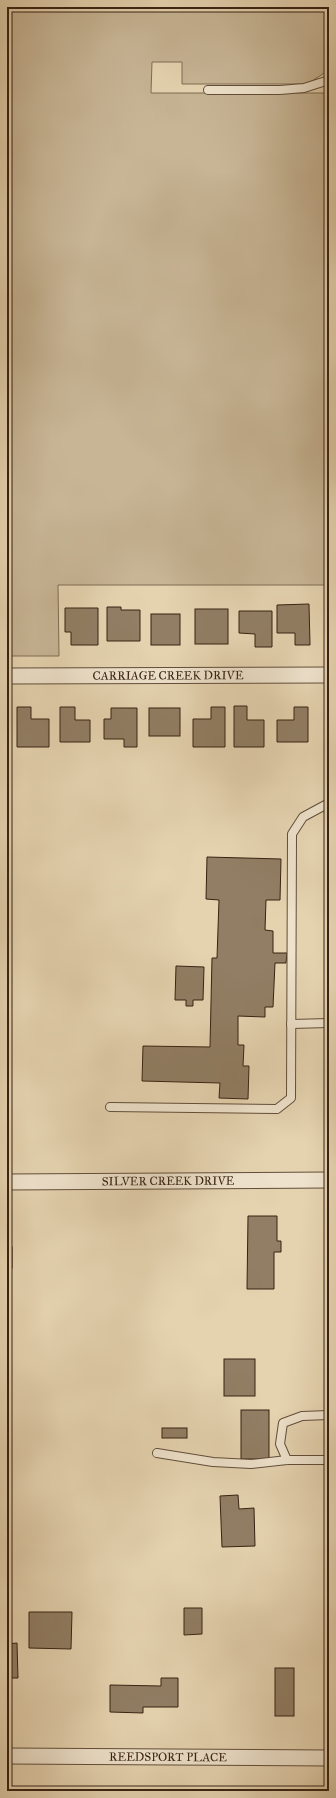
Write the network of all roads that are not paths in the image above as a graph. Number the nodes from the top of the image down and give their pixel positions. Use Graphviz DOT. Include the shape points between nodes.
graph roads {
  1 [pos="329,80"];
  2 [pos="208,90"];
  3 [pos="329,675"];
  4 [pos="7,676"];
  5 [pos="329,803"];
  6 [pos="329,1023"];
  7 [pos="291,1024"];
  8 [pos="110,1107"];
  9 [pos="329,1180"];
  10 [pos="7,1182"];
  11 [pos="329,1415"];
  12 [pos="157,1453"];
  13 [pos="287,1460"];
  14 [pos="329,1460"];
  15 [pos="7,1756"];
  16 [pos="329,1758"];
  1 -- 2 [label="lane" via="304,88 280,90"];
  3 -- 4 [label="street, CARRIAGE CREEK DRIVE"];
  5 -- 7 [label="lane" via="303,817 292,834"];
  6 -- 7 [label="lane"];
  7 -- 8 [label="lane" via="291,1098 277,1109"];
  9 -- 10 [label="street, SILVER CREEK DRIVE"];
  11 -- 13 [label="lane" via="302,1416 283,1423 280,1444"];
  12 -- 13 [label="lane" via="213,1462 252,1464"];
  13 -- 14 [label="lane"];
  15 -- 16 [label="street, REEDSPORT PLACE"];
}
